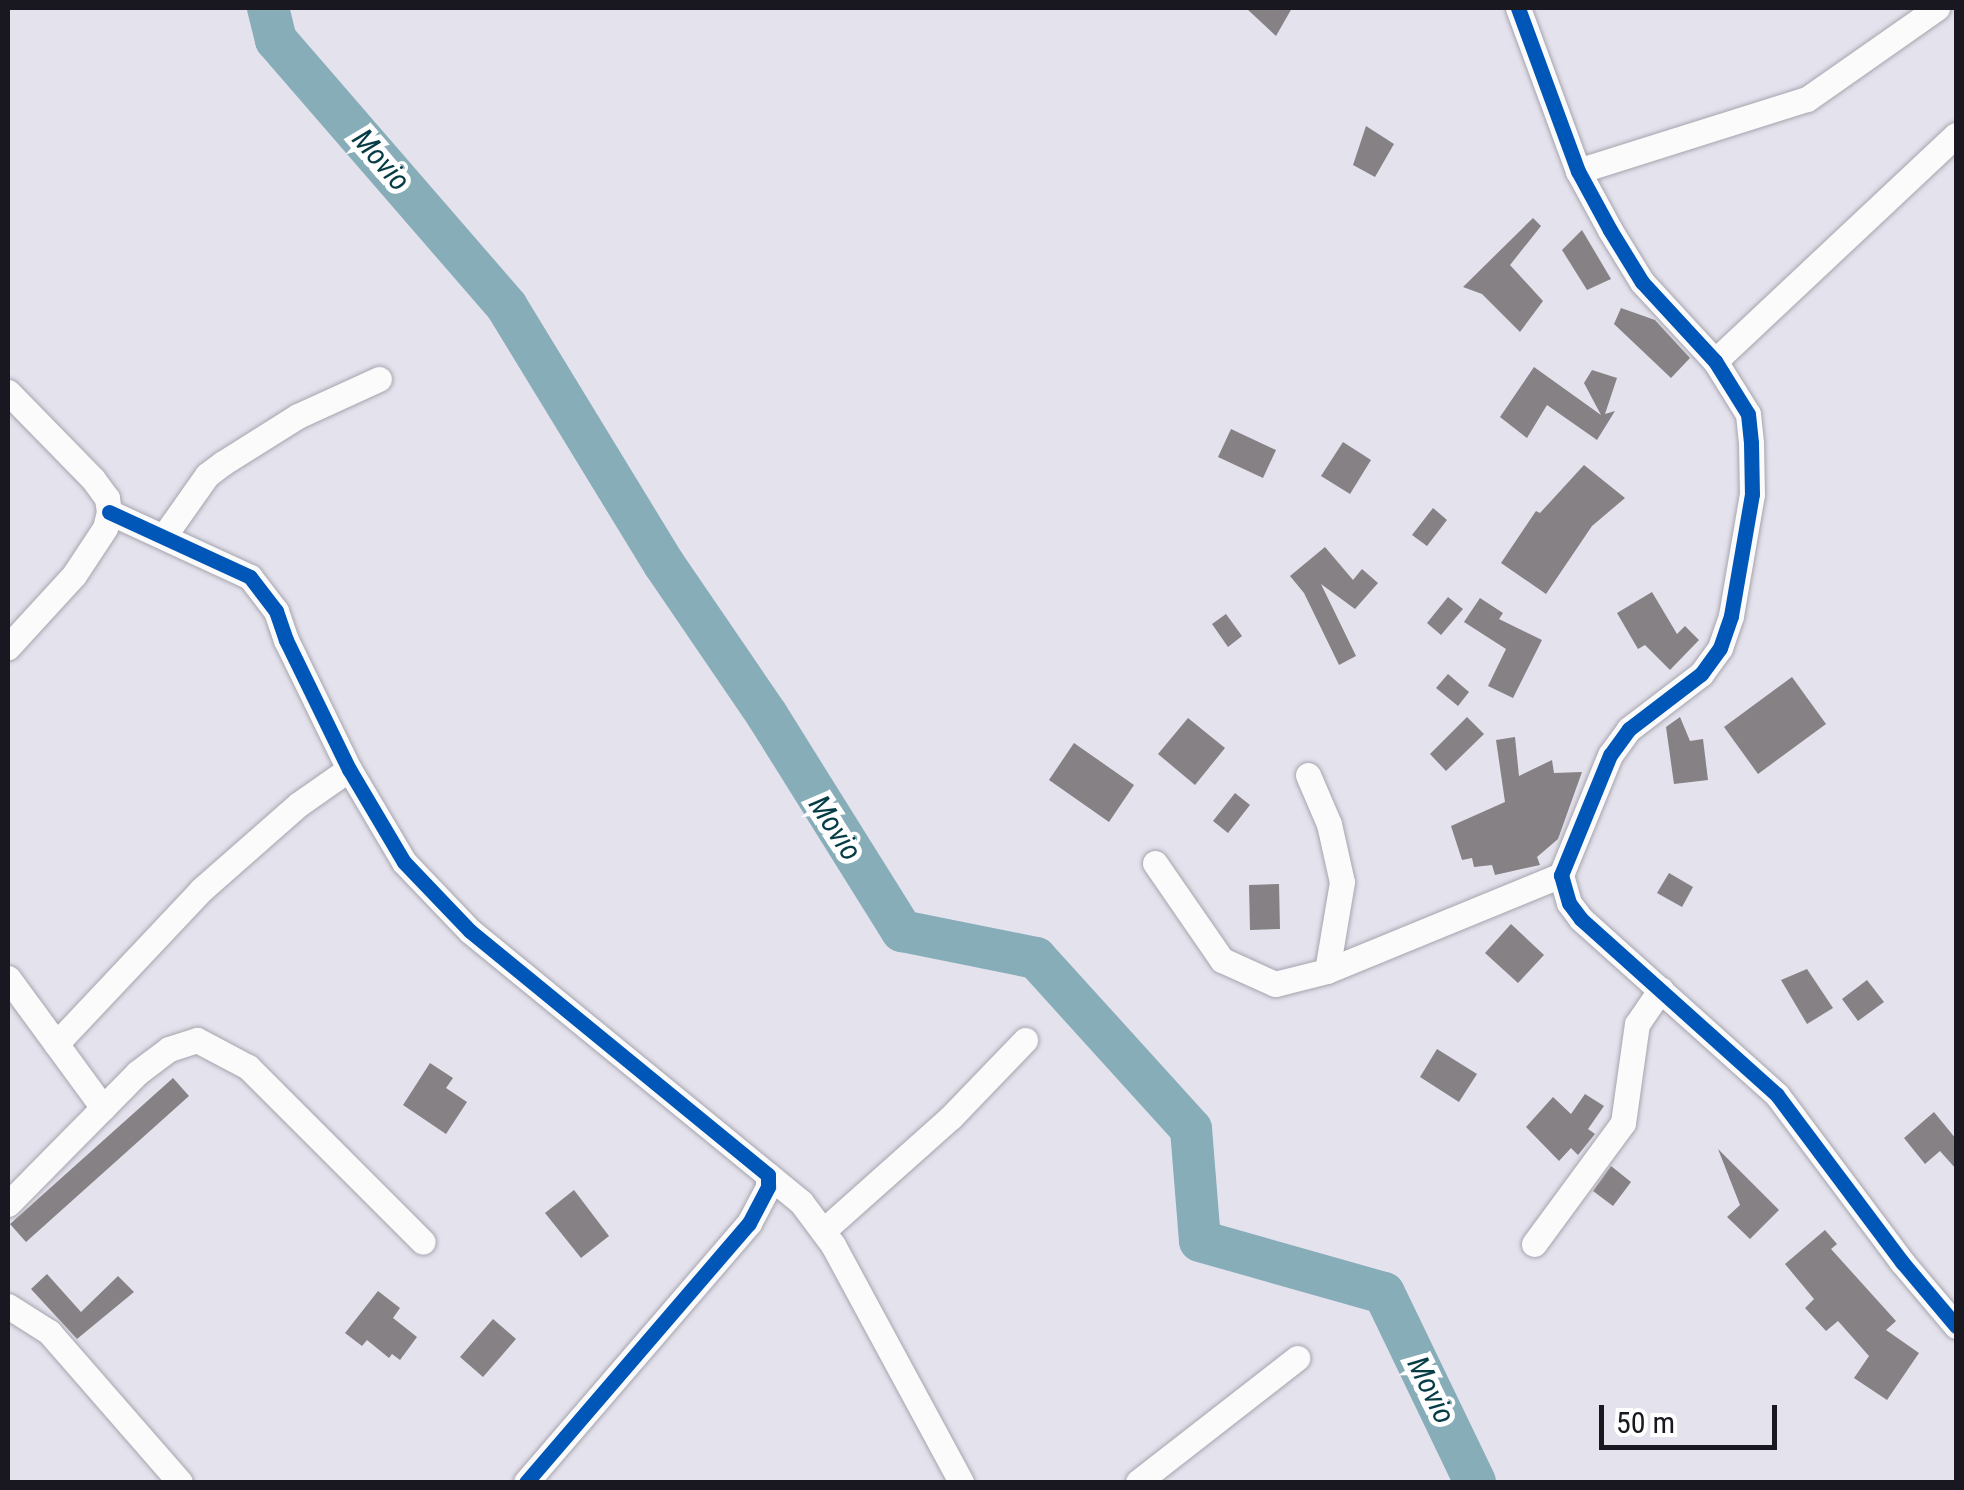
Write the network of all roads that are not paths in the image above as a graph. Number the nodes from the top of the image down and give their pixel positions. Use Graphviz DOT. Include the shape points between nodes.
graph roads {
  1 [pos="1518,8"];
  2 [pos="1938,8"];
  3 [pos="1956,134"];
  4 [pos="1578,170"];
  5 [pos="1715,361"];
  6 [pos="379,379"];
  7 [pos="8,392"];
  8 [pos="109,512"];
  9 [pos="164,536"];
  10 [pos="8,647"];
  11 [pos="349,768"];
  12 [pos="1308,775"];
  13 [pos="1156,863"];
  14 [pos="1562,876"];
  15 [pos="1327,971"];
  16 [pos="8,978"];
  17 [pos="1661,989"];
  18 [pos="1025,1040"];
  19 [pos="56,1044"];
  20 [pos="103,1108"];
  21 [pos="768,1175"];
  22 [pos="8,1204"];
  23 [pos="823,1231"];
  24 [pos="423,1242"];
  25 [pos="1534,1244"];
  26 [pos="8,1306"];
  27 [pos="1956,1326"];
  28 [pos="1298,1358"];
  29 [pos="180,1482"];
  30 [pos="526,1482"];
  31 [pos="961,1482"];
  32 [pos="1138,1482"];
  1 -- 4 [label="street"];
  2 -- 4 [label="street" via="1807,100"];
  3 -- 5 [label="street"];
  4 -- 5 [label="street" via="1642,282"];
  5 -- 14 [label="street" via="1748,414 1751,443 1752,494 1731,616 1702,674 1630,729 1610,755"];
  6 -- 9 [label="street" via="298,416 215,469"];
  7 -- 8 [label="street" via="92,479"];
  8 -- 9 [label="street"];
  8 -- 10 [label="street" via="74,575"];
  9 -- 11 [label="street" via="232,567 267,595"];
  11 -- 19 [label="street" via="200,890"];
  11 -- 21 [label="street" via="404,862 470,931"];
  12 -- 15 [label="street" via="1329,824 1342,882"];
  13 -- 15 [label="street" via="1210,944 1236,970 1276,984"];
  14 -- 15 [label="street"];
  14 -- 17 [label="street" via="1580,919"];
  16 -- 19 [label="street"];
  17 -- 25 [label="street" via="1637,1024 1623,1123"];
  17 -- 27 [label="street" via="1777,1095"];
  18 -- 23 [label="street" via="951,1117"];
  19 -- 20 [label="street"];
  20 -- 22 [label="street"];
  20 -- 24 [label="street" via="169,1050 197,1040 226,1051"];
  21 -- 23 [label="street"];
  21 -- 30 [label="street" via="749,1223"];
  23 -- 31 [label="street"];
  26 -- 29 [label="street" via="49,1332"];
  28 -- 32 [label="street"];
}
